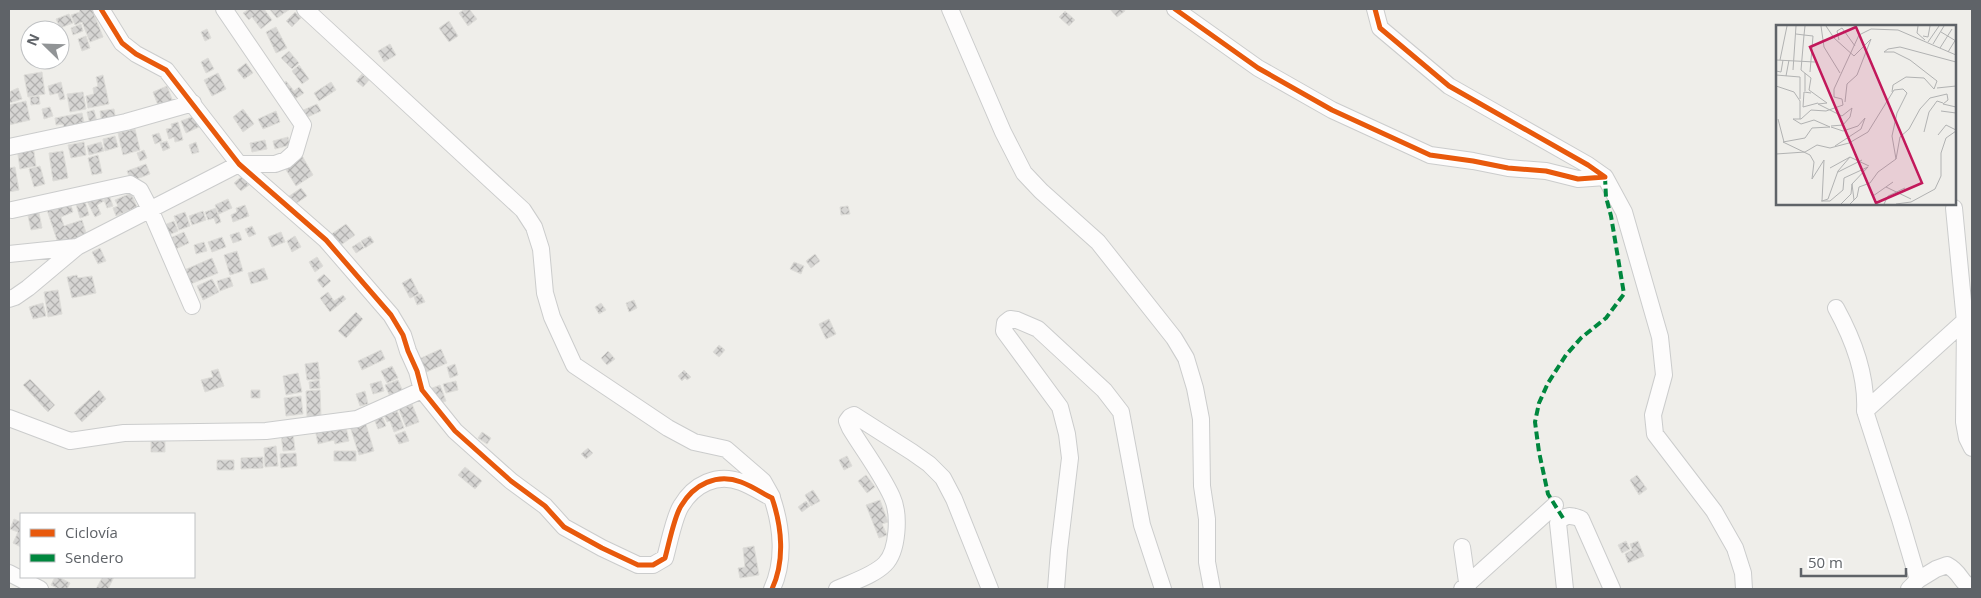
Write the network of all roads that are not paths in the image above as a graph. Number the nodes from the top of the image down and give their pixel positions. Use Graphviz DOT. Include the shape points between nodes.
graph roads {
  1 [pos="101,9"];
  2 [pos="224,9"];
  3 [pos="305,9"];
  4 [pos="950,9"];
  5 [pos="1175,9"];
  6 [pos="1197,9"];
  7 [pos="1375,9"];
  8 [pos="1203,28"];
  9 [pos="193,102"];
  10 [pos="9,147"];
  11 [pos="239,164"];
  12 [pos="1605,177"];
  13 [pos="1954,208"];
  14 [pos="150,209"];
  15 [pos="12,210"];
  16 [pos="77,247"];
  17 [pos="9,254"];
  18 [pos="9,299"];
  19 [pos="192,306"];
  20 [pos="1836,308"];
  21 [pos="1969,317"];
  22 [pos="422,390"];
  23 [pos="1864,411"];
  24 [pos="9,418"];
  25 [pos="1972,448"];
  26 [pos="772,498"];
  27 [pos="1555,505"];
  28 [pos="1462,547"];
  29 [pos="9,573"];
  30 [pos="1913,585"];
  31 [pos="1466,588"];
  32 [pos="1972,588"];
  33 [pos="40,589"];
  34 [pos="772,589"];
  35 [pos="837,589"];
  36 [pos="990,589"];
  37 [pos="1056,589"];
  38 [pos="1163,589"];
  39 [pos="1212,589"];
  40 [pos="1565,589"];
  41 [pos="1612,589"];
  42 [pos="1744,589"];
  1 -- 9 [label="street" via="122,43 166,70"];
  2 -- 11 [label="street" via="304,125 295,152 286,160 275,164"];
  3 -- 26 [label="street" via="522,210 534,227 541,249 545,293 574,365 668,428 694,442 726,449 763,481"];
  4 -- 39 [label="street" via="1024,173 1098,242 1174,338 1186,358 1201,419 1202,486"];
  5 -- 8 [label="street"];
  6 -- 8 [label="street"];
  7 -- 12 [label="street" via="1380,28 1449,86"];
  8 -- 12 [label="street" via="1258,68 1332,110 1430,155 1546,171 1578,179"];
  9 -- 10 [label="street" via="126,122"];
  9 -- 11 [label="street"];
  11 -- 14 [label="street"];
  11 -- 22 [label="street" via="326,240 391,315 403,335"];
  12 -- 42 [label="street" via="1624,212 1660,337 1664,375 1653,415 1655,434 1714,511 1735,548 1743,572"];
  13 -- 21 [label="street"];
  14 -- 15 [label="street" via="140,190 130,184"];
  14 -- 16 [label="street"];
  14 -- 19 [label="street"];
  16 -- 17 [label="street"];
  16 -- 18 [label="street" via="28,288"];
  20 -- 23 [label="street" via="1846,327 1862,376"];
  21 -- 23 [label="street"];
  21 -- 25 [label="street" via="1964,422"];
  22 -- 24 [label="street" via="357,419 266,431 124,433 70,441"];
  22 -- 26 [label="street" via="455,431 545,506 564,527 638,565 653,565 665,558 680,506 706,481 740,482"];
  23 -- 30 [label="street" via="1873,433"];
  26 -- 34 [label="street" via="779,517 780,550"];
  27 -- 31 [label="street"];
  28 -- 31 [label="street"];
  29 -- 33 [label="street"];
  30 -- 32 [label="street" via="1947,565 1957,570 1965,584"];
  35 -- 36 [label="street" via="876,572 886,563 894,547 897,526 893,499 847,421 854,415 930,464 943,478"];
  37 -- 38 [label="street" via="1070,458 1067,434 1060,406 1004,331 1005,323 1010,319 1038,328 1104,390 1121,412 1142,525"];
  40 -- 41 [label="street" via="1558,523 1571,515 1581,519"];
}
